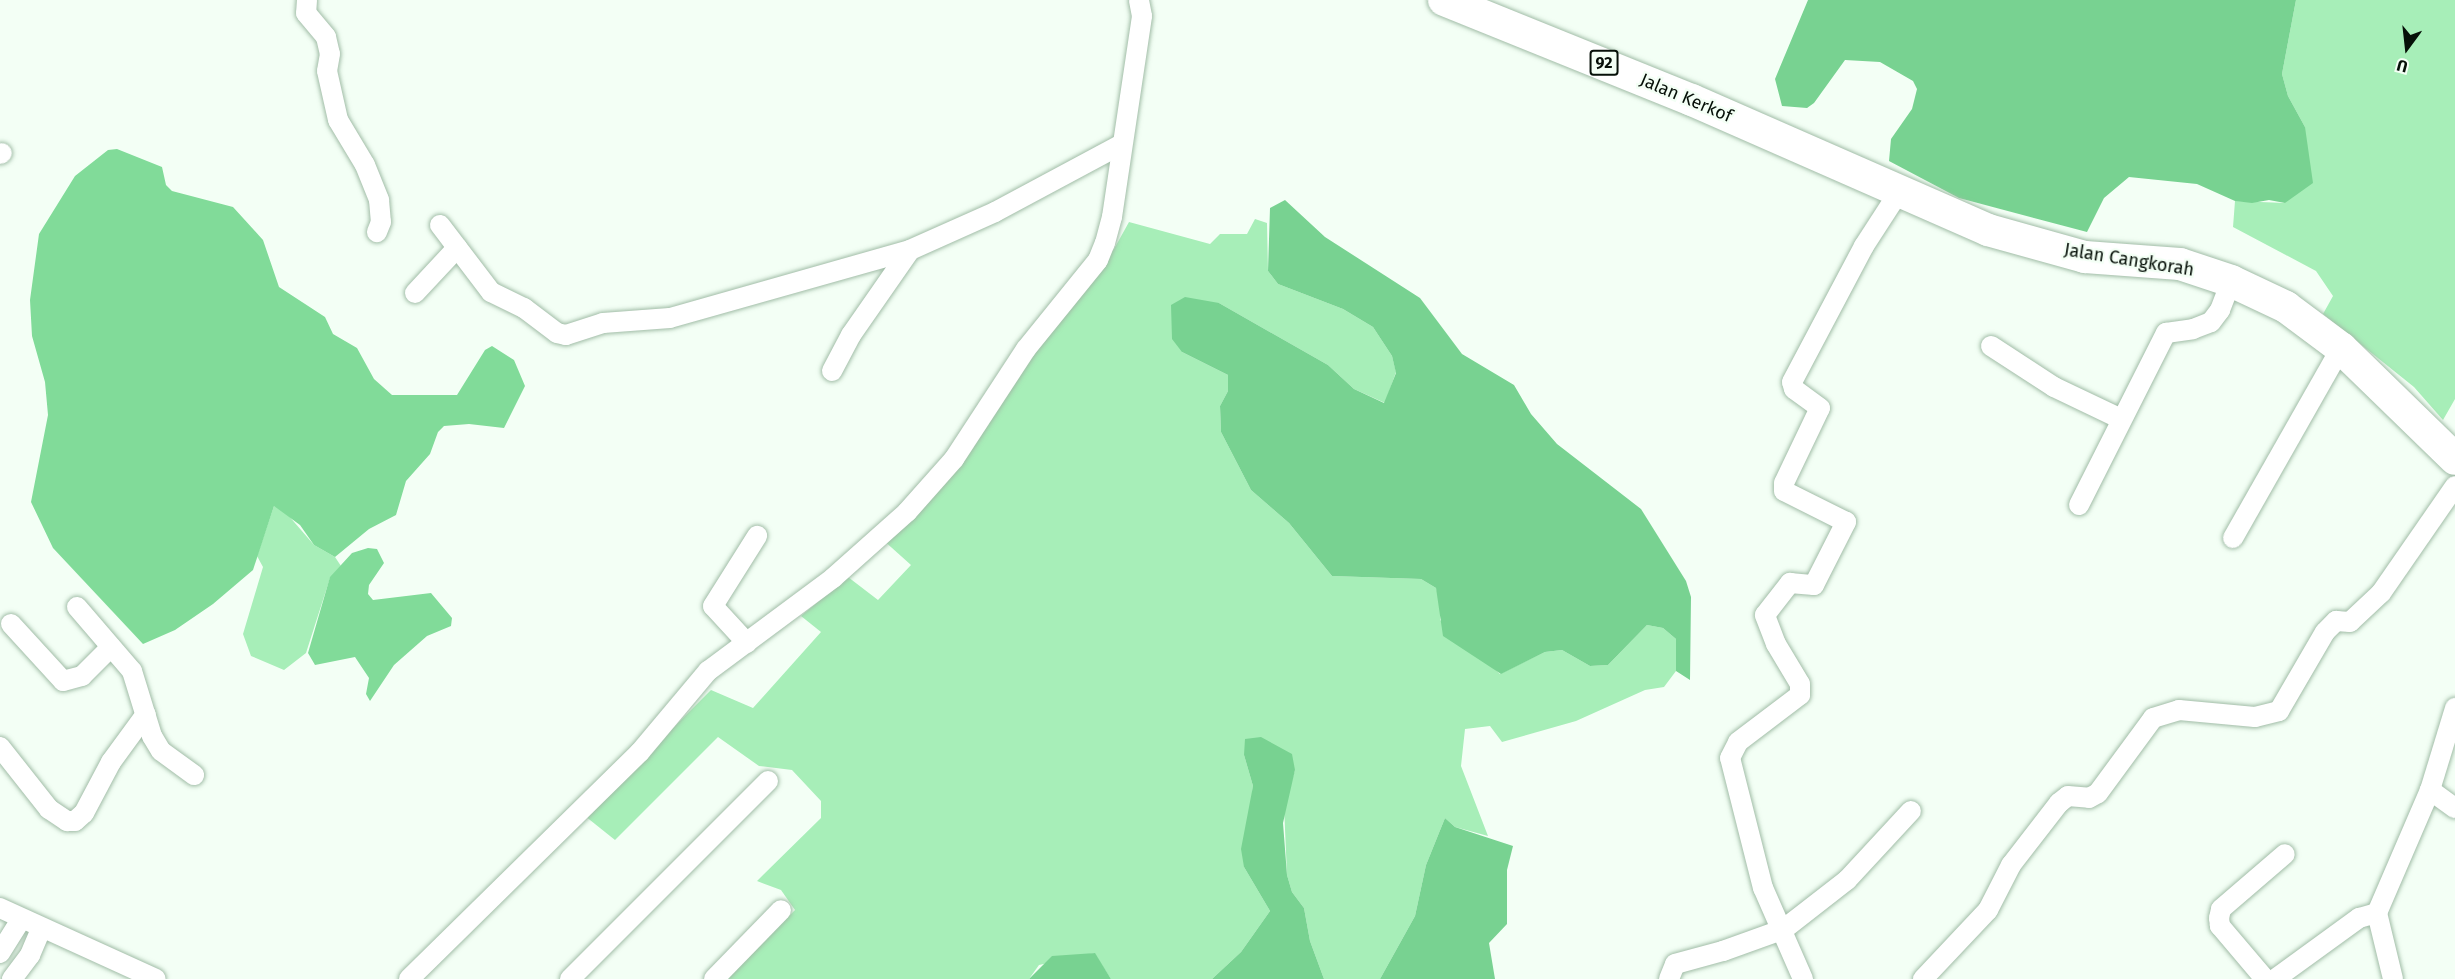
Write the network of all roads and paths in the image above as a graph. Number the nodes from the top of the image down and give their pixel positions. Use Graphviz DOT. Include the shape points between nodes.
graph roads {
  1 [pos="307,0"];
  2 [pos="1138,0"];
  3 [pos="1444,0"];
  4 [pos="1761,130"];
  5 [pos="1122,144"];
  6 [pos="1899,192"];
  7 [pos="440,225"];
  8 [pos="377,232"];
  9 [pos="457,248"];
  10 [pos="910,250"];
  11 [pos="2231,281"];
  12 [pos="415,293"];
  13 [pos="1991,346"];
  14 [pos="2341,348"];
  15 [pos="832,371"];
  16 [pos="2121,419"];
  17 [pos="2455,459"];
  18 [pos="2455,486"];
  19 [pos="2079,505"];
  20 [pos="757,536"];
  21 [pos="2233,538"];
  22 [pos="77,608"];
  23 [pos="11,624"];
  24 [pos="747,643"];
  25 [pos="111,647"];
  26 [pos="2455,708"];
  27 [pos="146,714"];
  28 [pos="0,747"];
  29 [pos="194,776"];
  30 [pos="768,782"];
  31 [pos="2430,790"];
  32 [pos="2455,808"];
  33 [pos="1911,811"];
  34 [pos="2286,854"];
  35 [pos="0,908"];
  36 [pos="781,910"];
  37 [pos="2377,913"];
  38 [pos="21,920"];
  39 [pos="41,929"];
  40 [pos="1784,929"];
  41 [pos="0,953"];
  42 [pos="420,975"];
  43 [pos="12,979"];
  44 [pos="156,979"];
  45 [pos="570,979"];
  46 [pos="714,979"];
  47 [pos="1669,979"];
  48 [pos="1803,979"];
  49 [pos="1923,979"];
  50 [pos="2265,979"];
  51 [pos="2275,979"];
  52 [pos="2393,979"];
  1 -- 8 [label="street" via="306,14 326,37 330,54 327,71 338,120 365,165 379,200 381,222"];
  2 -- 5 [label="street" via="1142,16"];
  3 -- 4 [label="main road, Jalan Kerkof / 92"];
  4 -- 6 [label="main road, Jalan Cangkorah"];
  5 -- 10 [label="street" via="995,212"];
  5 -- 24 [label="street" via="1112,217 1098,260 1026,350 954,459 907,512 842,571"];
  6 -- 11 [label="main road, Jalan Cangkorah" via="1988,230 2074,254 2180,264"];
  6 -- 40 [label="street" via="1864,246 1792,382 1794,389 1820,408 1784,483 1784,491 1846,522 1814,585 1790,583 1765,615 1776,644 1800,684 1800,695 1738,742 1730,758 1760,880"];
  7 -- 9 [label="street"];
  9 -- 10 [label="street" via="491,292 524,308 557,333 566,334 603,322 670,318"];
  9 -- 12 [label="street"];
  10 -- 15 [label="street" via="851,335"];
  11 -- 14 [label="main road, Jalan Cangkorah" via="2286,307"];
  11 -- 16 [label="street" via="2211,322 2166,333"];
  13 -- 16 [label="street" via="2054,387"];
  14 -- 17 [label="main road, Jalan Cangkorah"];
  14 -- 21 [label="street"];
  16 -- 19 [label="street"];
  18 -- 49 [label="street" via="2381,593 2350,622 2336,621 2325,632 2279,711 2255,717 2179,710 2152,718 2098,793 2089,798 2067,796 2059,802 2011,865 1988,910"];
  20 -- 24 [label="street" via="713,606"];
  22 -- 25 [label="street"];
  23 -- 25 [label="street" via="63,681 82,676"];
  24 -- 42 [label="street" via="708,670 640,752"];
  25 -- 27 [label="street" via="132,671"];
  26 -- 31 [label="street"];
  27 -- 28 [label="street" via="111,762 84,813 75,821 67,821 49,809"];
  27 -- 29 [label="street" via="161,751"];
  30 -- 45 [label="street"];
  31 -- 32 [label="street"];
  31 -- 37 [label="street"];
  33 -- 40 [label="street" via="1847,880"];
  34 -- 50 [label="street" via="2221,909 2218,918 2220,926"];
  35 -- 38 [label="street"];
  36 -- 46 [label="street"];
  37 -- 51 [label="street" via="2359,918"];
  37 -- 52 [label="street"];
  38 -- 39 [label="street"];
  38 -- 41 [label="street"];
  39 -- 43 [label="street" via="30,955"];
  39 -- 44 [label="street"];
  40 -- 47 [label="street" via="1675,964"];
  40 -- 48 [label="street"];
}
